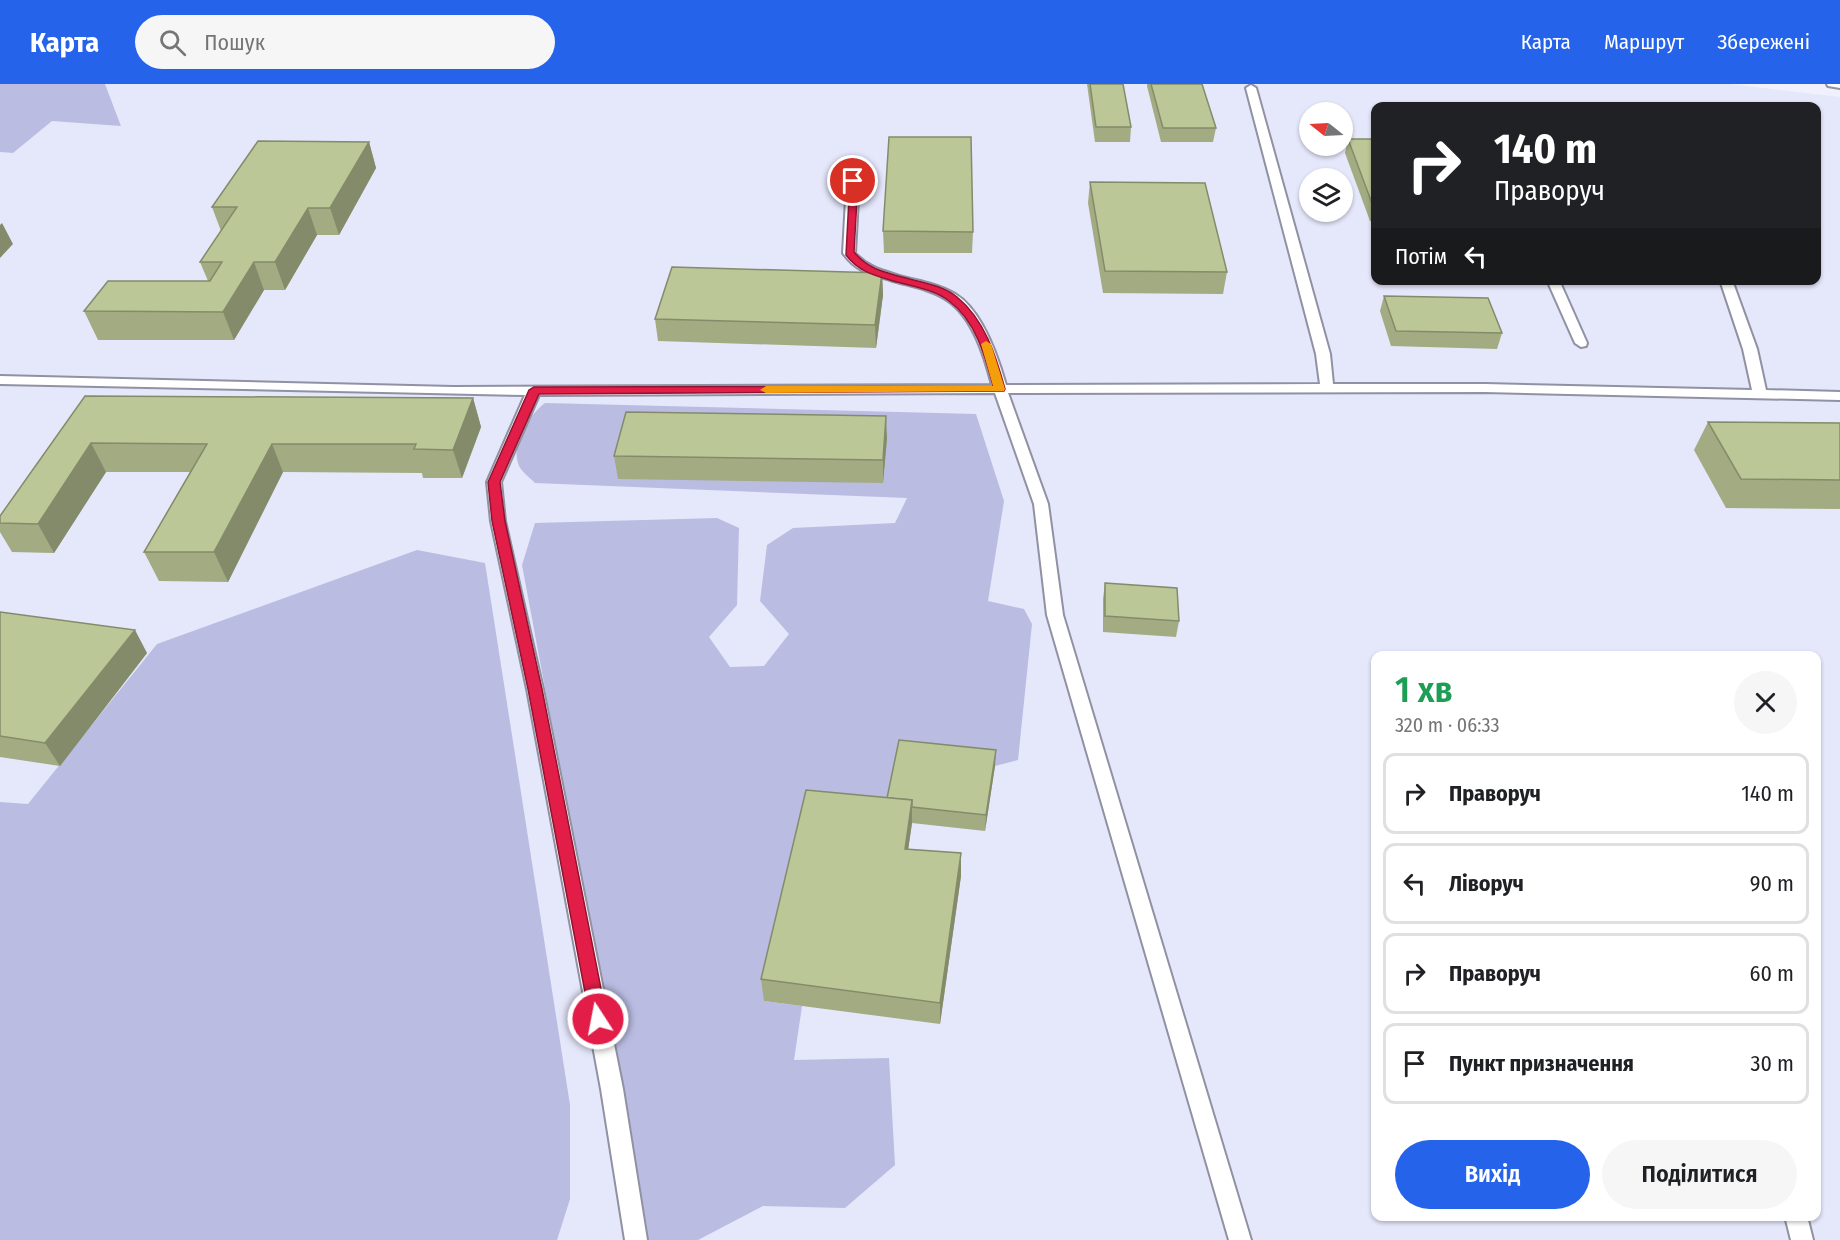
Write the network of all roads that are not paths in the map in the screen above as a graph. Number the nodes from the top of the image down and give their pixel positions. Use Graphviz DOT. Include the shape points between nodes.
graph roads {
  1 [pos="1832,84"];
  2 [pos="1840,86"];
  3 [pos="1251,88"];
  4 [pos="853,181"];
  5 [pos="1555,285"];
  6 [pos="1728,285"];
  7 [pos="1581,343"];
  8 [pos="0,380"];
  9 [pos="1327,388"];
  10 [pos="1000,389"];
  11 [pos="534,390"];
  12 [pos="1760,394"];
  13 [pos="1840,396"];
  14 [pos="1797,1221"];
  15 [pos="636,1240"];
  16 [pos="1240,1240"];
  17 [pos="1802,1240"];
  1 -- 2 [label="lane"];
  3 -- 9 [label="lane" via="1323,354"];
  4 -- 10 [label="lane" via="849,253 859,265 877,273 953,298 972,320 989,350"];
  5 -- 7 [label="lane"];
  6 -- 12 [label="lane" via="1750,349"];
  8 -- 11 [label="lane"];
  9 -- 10 [label="lane"];
  9 -- 12 [label="lane"];
  10 -- 11 [label="lane"];
  10 -- 16 [label="lane" via="1041,504 1055,615"];
  11 -- 15 [label="lane" via="494,482 497,511 612,1089"];
  12 -- 13 [label="lane"];
  14 -- 17 [label="lane"];
}
